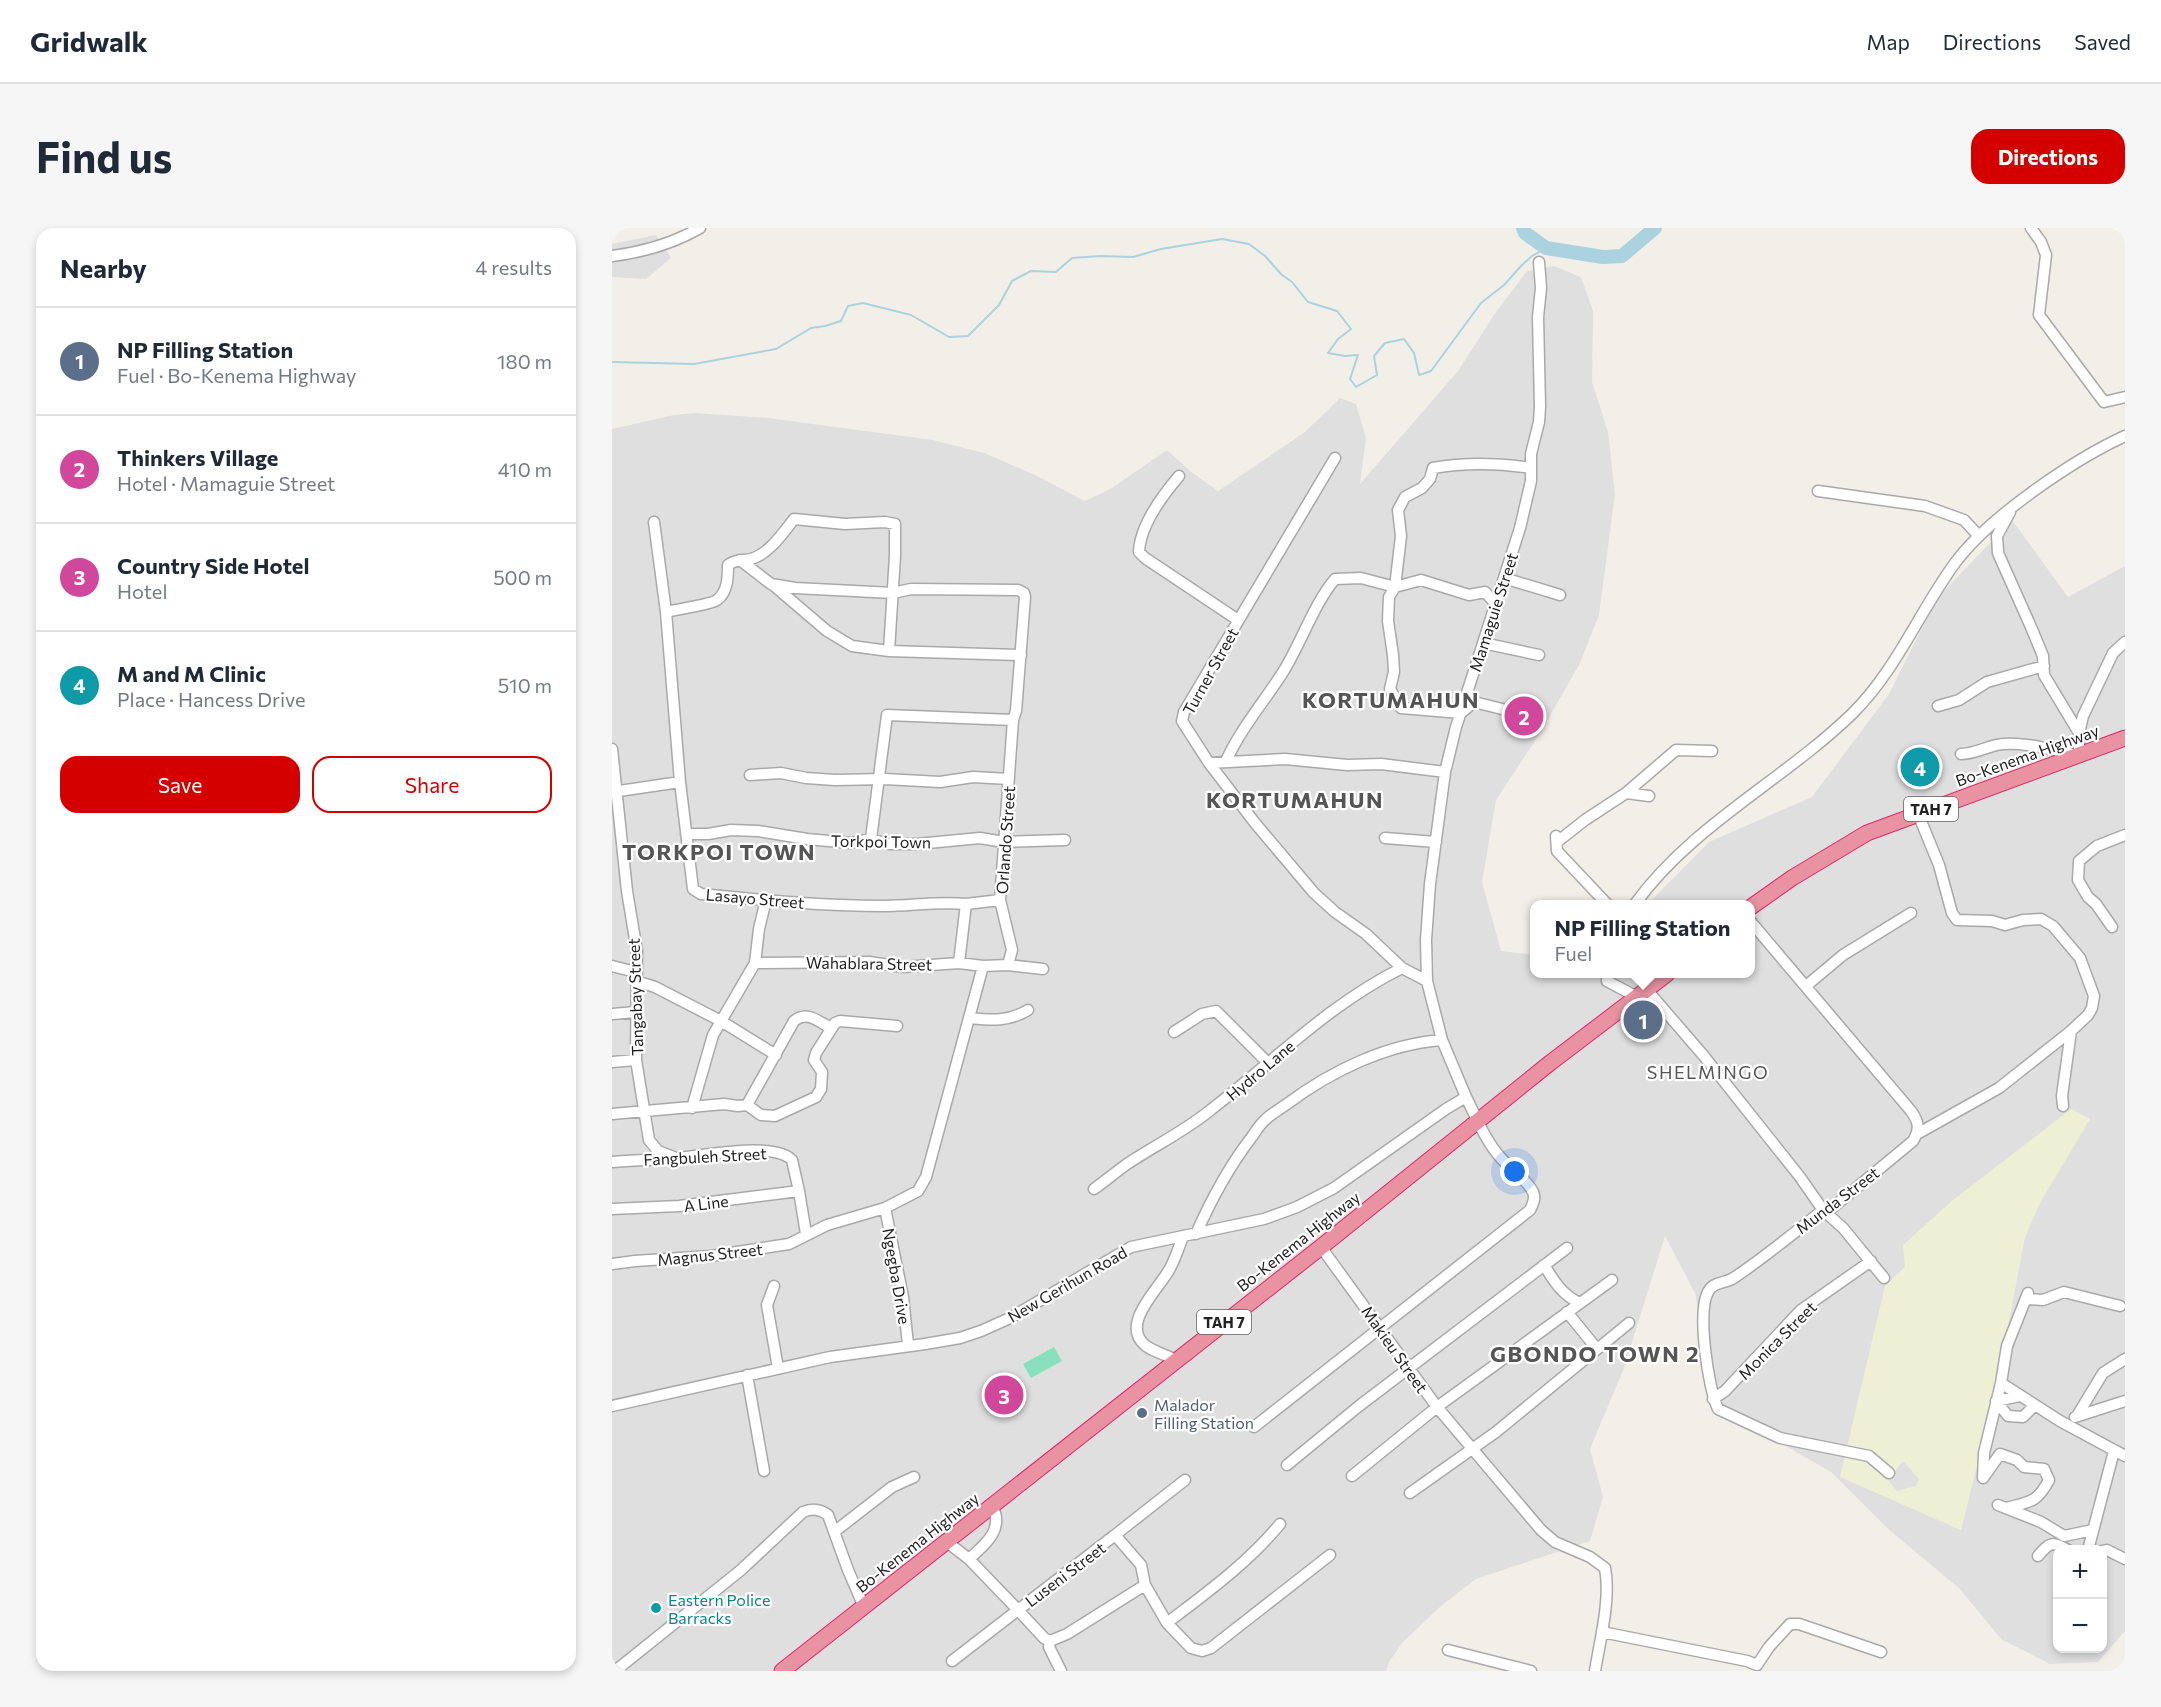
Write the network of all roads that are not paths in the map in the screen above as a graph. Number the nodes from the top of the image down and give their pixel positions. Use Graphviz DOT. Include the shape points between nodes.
graph roads {
  1 [pos="700,228"];
  2 [pos="2031,228"];
  3 [pos="612,256"];
  4 [pos="1539,262"];
  5 [pos="2125,398"];
  6 [pos="2125,436"];
  7 [pos="1335,458"];
  8 [pos="1531,468"];
  9 [pos="1179,476"];
  10 [pos="1818,491"];
  11 [pos="2012,509"];
  12 [pos="654,522"];
  13 [pos="1978,535"];
  14 [pos="740,560"];
  15 [pos="1504,578"];
  16 [pos="771,584"];
  17 [pos="1395,587"];
  18 [pos="892,593"];
  19 [pos="1560,595"];
  20 [pos="1496,604"];
  21 [pos="666,612"];
  22 [pos="1238,620"];
  23 [pos="2125,642"];
  24 [pos="1483,643"];
  25 [pos="889,651"];
  26 [pos="1020,655"];
  27 [pos="1539,655"];
  28 [pos="2044,666"];
  29 [pos="1938,706"];
  30 [pos="1461,713"];
  31 [pos="1537,715"];
  32 [pos="1013,720"];
  33 [pos="2079,733"];
  34 [pos="2125,738"];
  35 [pos="612,748"];
  36 [pos="1712,751"];
  37 [pos="1961,754"];
  38 [pos="2079,755"];
  39 [pos="1226,761"];
  40 [pos="1209,763"];
  41 [pos="1445,772"];
  42 [pos="750,775"];
  43 [pos="879,779"];
  44 [pos="1009,779"];
  45 [pos="680,782"];
  46 [pos="614,792"];
  47 [pos="1626,794"];
  48 [pos="1649,796"];
  49 [pos="1918,814"];
  50 [pos="686,834"];
  51 [pos="2125,835"];
  52 [pos="1385,838"];
  53 [pos="871,839"];
  54 [pos="1065,840"];
  55 [pos="1004,842"];
  56 [pos="1436,842"];
  57 [pos="766,900"];
  58 [pos="1000,900"];
  59 [pos="1603,900"];
  60 [pos="1639,900"];
  61 [pos="966,904"];
  62 [pos="1755,904"];
  63 [pos="1911,913"];
  64 [pos="1755,927"];
  65 [pos="2112,927"];
  66 [pos="755,963"];
  67 [pos="959,963"];
  68 [pos="1008,965"];
  69 [pos="612,966"];
  70 [pos="983,966"];
  71 [pos="1402,968"];
  72 [pos="1043,969"];
  73 [pos="636,976"];
  74 [pos="1607,978"];
  75 [pos="1662,978"];
  76 [pos="1427,981"];
  77 [pos="1806,986"];
  78 [pos="1642,993"];
  79 [pos="1028,1010"];
  80 [pos="636,1012"];
  81 [pos="612,1014"];
  82 [pos="969,1018"];
  83 [pos="720,1022"];
  84 [pos="897,1026"];
  85 [pos="831,1028"];
  86 [pos="2071,1031"];
  87 [pos="1174,1032"];
  88 [pos="1442,1040"];
  89 [pos="776,1055"];
  90 [pos="636,1060"];
  91 [pos="612,1062"];
  92 [pos="1268,1063"];
  93 [pos="1466,1097"];
  94 [pos="747,1105"];
  95 [pos="2064,1106"];
  96 [pos="692,1108"];
  97 [pos="646,1112"];
  98 [pos="612,1114"];
  99 [pos="1477,1121"];
  100 [pos="1917,1134"];
  101 [pos="676,1158"];
  102 [pos="612,1162"];
  103 [pos="1094,1189"];
  104 [pos="800,1191"];
  105 [pos="885,1208"];
  106 [pos="612,1209"];
  107 [pos="1823,1210"];
  108 [pos="806,1234"];
  109 [pos="1196,1234"];
  110 [pos="1183,1236"];
  111 [pos="1321,1247"];
  112 [pos="1567,1248"];
  113 [pos="1871,1262"];
  114 [pos="612,1264"];
  115 [pos="1544,1265"];
  116 [pos="1884,1278"];
  117 [pos="1612,1280"];
  118 [pos="774,1286"];
  119 [pos="1580,1302"];
  120 [pos="2120,1306"];
  121 [pos="1567,1312"];
  122 [pos="1629,1323"];
  123 [pos="1381,1329"];
  124 [pos="908,1346"];
  125 [pos="1597,1349"];
  126 [pos="2125,1359"];
  127 [pos="1176,1360"];
  128 [pos="778,1368"];
  129 [pos="1408,1369"];
  130 [pos="747,1375"];
  131 [pos="2001,1383"];
  132 [pos="2020,1396"];
  133 [pos="1713,1399"];
  134 [pos="1996,1401"];
  135 [pos="2125,1401"];
  136 [pos="2035,1405"];
  137 [pos="612,1406"];
  138 [pos="1437,1407"];
  139 [pos="2077,1416"];
  140 [pos="2060,1421"];
  141 [pos="1254,1427"];
  142 [pos="1473,1447"];
  143 [pos="2114,1451"];
  144 [pos="2125,1456"];
  145 [pos="1287,1464"];
  146 [pos="764,1471"];
  147 [pos="1889,1473"];
  148 [pos="1352,1476"];
  149 [pos="914,1477"];
  150 [pos="1185,1480"];
  151 [pos="1410,1493"];
  152 [pos="992,1506"];
  153 [pos="1280,1524"];
  154 [pos="2093,1530"];
  155 [pos="834,1532"];
  156 [pos="1115,1535"];
  157 [pos="947,1542"];
  158 [pos="2059,1545"];
  159 [pos="2089,1545"];
  160 [pos="2107,1550"];
  161 [pos="1330,1555"];
  162 [pos="2038,1556"];
  163 [pos="969,1559"];
  164 [pos="2125,1559"];
  165 [pos="1145,1585"];
  166 [pos="864,1606"];
  167 [pos="1018,1610"];
  168 [pos="1167,1623"];
  169 [pos="1602,1632"];
  170 [pos="1050,1641"];
  171 [pos="1448,1650"];
  172 [pos="1881,1652"];
  173 [pos="952,1661"];
  174 [pos="1762,1668"];
  175 [pos="615,1671"];
  176 [pos="782,1671"];
  177 [pos="1061,1671"];
  178 [pos="1531,1671"];
  179 [pos="1595,1671"];
  1 -- 3 [label="street" via="657,248"];
  2 -- 5 [label="street" via="2046,255 2039,315 2104,402"];
  4 -- 8 [label="street, Mamaguie Street" via="1540,407"];
  6 -- 11 [label="street" via="2101,447"];
  7 -- 22 [label="street, Turner Street"];
  8 -- 15 [label="street, Mamaguie Street" via="1522,518"];
  8 -- 17 [label="street" via="1458,463 1433,468 1422,488 1405,497 1398,510 1401,536"];
  9 -- 22 [label="street" via="1160,498 1139,543 1139,552"];
  10 -- 13 [label="street" via="1925,506 1964,519"];
  11 -- 13 [label="street"];
  11 -- 28 [label="street" via="1997,536 1998,554"];
  12 -- 21 [label="street, Lasayo Street"];
  13 -- 60 [label="street" via="1954,563 1894,663 1855,710 1688,846"];
  14 -- 16 [label="street"];
  14 -- 18 [label="street" via="753,559 772,545 794,519 895,524"];
  14 -- 21 [label="street" via="728,565 725,590 717,600"];
  15 -- 19 [label="street"];
  15 -- 20 [label="street, Mamaguie Street"];
  16 -- 18 [label="street"];
  16 -- 25 [label="street" via="827,631 852,646"];
  17 -- 20 [label="street" via="1421,580 1470,595 1485,592"];
  17 -- 30 [label="street" via="1389,597 1394,672 1390,689 1401,708"];
  17 -- 39 [label="street" via="1361,578 1335,579 1330,584 1283,672 1248,720"];
  18 -- 25 [label="street"];
  18 -- 26 [label="street, Orlando Street" via="911,589 1018,590 1025,597"];
  20 -- 24 [label="street, Mamaguie Street"];
  21 -- 45 [label="street, Lasayo Street"];
  22 -- 40 [label="street, Turner Street" via="1182,721"];
  23 -- 33 [label="street" via="2113,653"];
  24 -- 27 [label="street"];
  24 -- 30 [label="street, Mamaguie Street"];
  25 -- 26 [label="street"];
  26 -- 32 [label="street, Orlando Street"];
  28 -- 29 [label="street" via="1987,682"];
  28 -- 33 [label="street" via="2044,675"];
  30 -- 31 [label="street" via="1474,702"];
  30 -- 41 [label="street, Mamaguie Street"];
  32 -- 43 [label="street" via="887,715"];
  32 -- 44 [label="street, Orlando Street"];
  33 -- 38 [label="street"];
  34 -- 38 [label="highway, Bo-Kenema Highway / TAH 7"];
  35 -- 46 [label="street, Tangabay Street"];
  36 -- 47 [label="street" via="1676,750"];
  37 -- 38 [label="street" via="2002,744"];
  38 -- 49 [label="highway, Bo-Kenema Highway / TAH 7"];
  39 -- 40 [label="street"];
  39 -- 41 [label="street" via="1285,759"];
  40 -- 71 [label="street, Turner Street" via="1314,893"];
  41 -- 56 [label="street, Mamaguie Street"];
  42 -- 43 [label="street"];
  43 -- 44 [label="street" via="940,783 974,777"];
  43 -- 53 [label="street"];
  44 -- 55 [label="street, Orlando Street"];
  45 -- 46 [label="street"];
  45 -- 50 [label="street, Lasayo Street"];
  46 -- 73 [label="street, Tangabay Street"];
  47 -- 48 [label="street"];
  47 -- 59 [label="street" via="1556,839 1557,851"];
  49 -- 62 [label="highway, Bo-Kenema Highway / TAH 7" via="1867,833"];
  49 -- 86 [label="street, Munda Street" via="1957,920 1992,921 2006,926 2037,918 2053,926 2074,948 2094,996 2088,1015"];
  50 -- 53 [label="street, Torkpoi Town" via="731,830 851,843"];
  50 -- 57 [label="street, Lasayo Street" via="693,890 700,894"];
  51 -- 65 [label="street" via="2097,846 2079,861 2078,880"];
  52 -- 56 [label="street"];
  53 -- 55 [label="street, Torkpoi Town" via="889,844 980,838"];
  54 -- 55 [label="street, Torkpoi Town"];
  55 -- 58 [label="street, Orlando Street"];
  56 -- 76 [label="street, Mamaguie Street" via="1426,940"];
  57 -- 61 [label="street, Lasayo Street" via="884,906"];
  57 -- 66 [label="street"];
  58 -- 61 [label="street, Lasayo Street"];
  58 -- 68 [label="street, Orlando Street" via="1012,950"];
  61 -- 67 [label="street"];
  63 -- 77 [label="street" via="1843,955"];
  64 -- 77 [label="street"];
  66 -- 67 [label="street, Wahablara Street"];
  66 -- 83 [label="street"];
  67 -- 70 [label="street, Wahablara Street"];
  68 -- 70 [label="street"];
  68 -- 72 [label="street"];
  69 -- 73 [label="street"];
  70 -- 82 [label="street"];
  71 -- 76 [label="street"];
  71 -- 92 [label="street, Hydro Lane" via="1376,981 1322,1019"];
  73 -- 80 [label="street, Tangabay Street"];
  73 -- 83 [label="street"];
  74 -- 78 [label="street"];
  75 -- 78 [label="highway, Bo-Kenema Highway / TAH 7"];
  76 -- 88 [label="street, Mamaguie Street"];
  77 -- 100 [label="street" via="1911,1110 1918,1124"];
  78 -- 99 [label="highway, Bo-Kenema Highway / TAH 7"];
  78 -- 107 [label="street" via="1703,1055"];
  79 -- 82 [label="street" via="1000,1021"];
  80 -- 81 [label="street"];
  80 -- 90 [label="street, Tangabay Street"];
  82 -- 105 [label="street" via="926,1177 918,1191"];
  83 -- 89 [label="street"];
  83 -- 96 [label="street"];
  84 -- 85 [label="street" via="840,1021"];
  85 -- 89 [label="street" via="808,1016 799,1017"];
  85 -- 94 [label="street" via="814,1060 822,1072 816,1097 775,1116 761,1115"];
  86 -- 95 [label="street"];
  86 -- 100 [label="street, Munda Street" via="1999,1088"];
  87 -- 92 [label="street" via="1202,1014 1216,1011"];
  88 -- 93 [label="street, Mamaguie Street"];
  88 -- 109 [label="street" via="1384,1052 1314,1086 1264,1120 1233,1162"];
  89 -- 94 [label="street"];
  90 -- 91 [label="street"];
  90 -- 97 [label="street, Tangabay Street"];
  92 -- 103 [label="street, Hydro Lane" via="1197,1122"];
  93 -- 99 [label="street"];
  93 -- 109 [label="street, New Gerihun Road" via="1334,1188 1297,1207 1264,1219"];
  94 -- 96 [label="street"];
  96 -- 97 [label="street"];
  97 -- 98 [label="street"];
  97 -- 101 [label="street, Tangabay Street" via="649,1140 658,1151"];
  99 -- 111 [label="highway, Bo-Kenema Highway / TAH 7"];
  99 -- 123 [label="street" via="1500,1158 1534,1193 1534,1202 1530,1210"];
  100 -- 107 [label="street, Munda Street" via="1866,1181 1832,1208"];
  101 -- 102 [label="street, Fangbuleh Street"];
  101 -- 104 [label="street, Fangbuleh Street" via="701,1153 781,1152 792,1160"];
  104 -- 106 [label="street, A Line" via="679,1206"];
  104 -- 108 [label="street, Fangbuleh Street"];
  105 -- 108 [label="street, Magnus Street"];
  105 -- 124 [label="street, Ngegba Drive" via="903,1297"];
  107 -- 113 [label="street"];
  107 -- 133 [label="street, Munda Street" via="1732,1279 1714,1284 1708,1291 1703,1306"];
  108 -- 114 [label="street, Magnus Street" via="789,1244 772,1247"];
  109 -- 110 [label="street, New Gerihun Road"];
  110 -- 124 [label="street, New Gerihun Road" via="1131,1247 981,1331"];
  110 -- 127 [label="street" via="1170,1269 1136,1323 1137,1334 1145,1345"];
  111 -- 123 [label="street, Makieu Street"];
  111 -- 127 [label="highway, Bo-Kenema Highway / TAH 7"];
  112 -- 115 [label="street"];
  113 -- 116 [label="street"];
  113 -- 133 [label="street, Monica Street" via="1801,1310"];
  115 -- 119 [label="street" via="1559,1289"];
  115 -- 129 [label="street"];
  117 -- 119 [label="street"];
  118 -- 128 [label="street" via="767,1305"];
  119 -- 121 [label="street"];
  120 -- 131 [label="street" via="2064,1293 2043,1300 2027,1296 2007,1346"];
  121 -- 125 [label="street"];
  121 -- 138 [label="street"];
  122 -- 125 [label="street"];
  123 -- 129 [label="street, Makieu Street"];
  123 -- 141 [label="street"];
  124 -- 128 [label="street, New Gerihun Road"];
  125 -- 142 [label="street"];
  126 -- 139 [label="street" via="2103,1373"];
  127 -- 152 [label="highway, Bo-Kenema Highway / TAH 7"];
  128 -- 130 [label="street, New Gerihun Road"];
  129 -- 138 [label="street, Makieu Street"];
  129 -- 145 [label="street"];
  130 -- 137 [label="street, New Gerihun Road"];
  130 -- 146 [label="street"];
  131 -- 132 [label="street"];
  131 -- 134 [label="street"];
  132 -- 134 [label="street"];
  132 -- 136 [label="street"];
  133 -- 147 [label="street" via="1718,1409 1780,1438 1869,1456"];
  134 -- 136 [label="street" via="2008,1416 2023,1417"];
  134 -- 154 [label="street" via="1984,1453 1983,1478 2000,1454 2024,1467 2044,1469 2049,1480 2042,1495 2002,1506 2064,1536"];
  135 -- 139 [label="street"];
  136 -- 140 [label="street"];
  138 -- 142 [label="street, Makieu Street"];
  138 -- 148 [label="street"];
  139 -- 140 [label="street"];
  140 -- 143 [label="street"];
  142 -- 151 [label="street"];
  142 -- 169 [label="street, Makieu Street" via="1541,1530 1555,1542 1605,1568"];
  143 -- 144 [label="street"];
  143 -- 154 [label="street"];
  149 -- 155 [label="street" via="892,1487"];
  150 -- 156 [label="street"];
  152 -- 157 [label="highway, Bo-Kenema Highway / TAH 7"];
  152 -- 163 [label="street" via="997,1519 995,1532"];
  153 -- 168 [label="street" via="1240,1566"];
  154 -- 159 [label="street"];
  155 -- 166 [label="street"];
  155 -- 175 [label="street" via="823,1511 803,1512 741,1570"];
  156 -- 165 [label="street, Luseni Street" via="1141,1565"];
  156 -- 167 [label="street, Luseni Street"];
  157 -- 163 [label="street, Luseni Street"];
  157 -- 166 [label="highway, Bo-Kenema Highway / TAH 7"];
  158 -- 162 [label="street" via="2048,1545"];
  160 -- 164 [label="street"];
  161 -- 168 [label="street, Luseni Street" via="1211,1648 1191,1648"];
  163 -- 167 [label="street, Luseni Street"];
  165 -- 168 [label="street, Luseni Street"];
  165 -- 170 [label="street"];
  166 -- 176 [label="highway, Bo-Kenema Highway / TAH 7"];
  167 -- 170 [label="street"];
  167 -- 173 [label="street"];
  169 -- 174 [label="street" via="1747,1661"];
  169 -- 179 [label="street"];
  170 -- 177 [label="street" via="1049,1647"];
  171 -- 178 [label="street"];
  172 -- 174 [label="street" via="1790,1624 1769,1647"];
}
